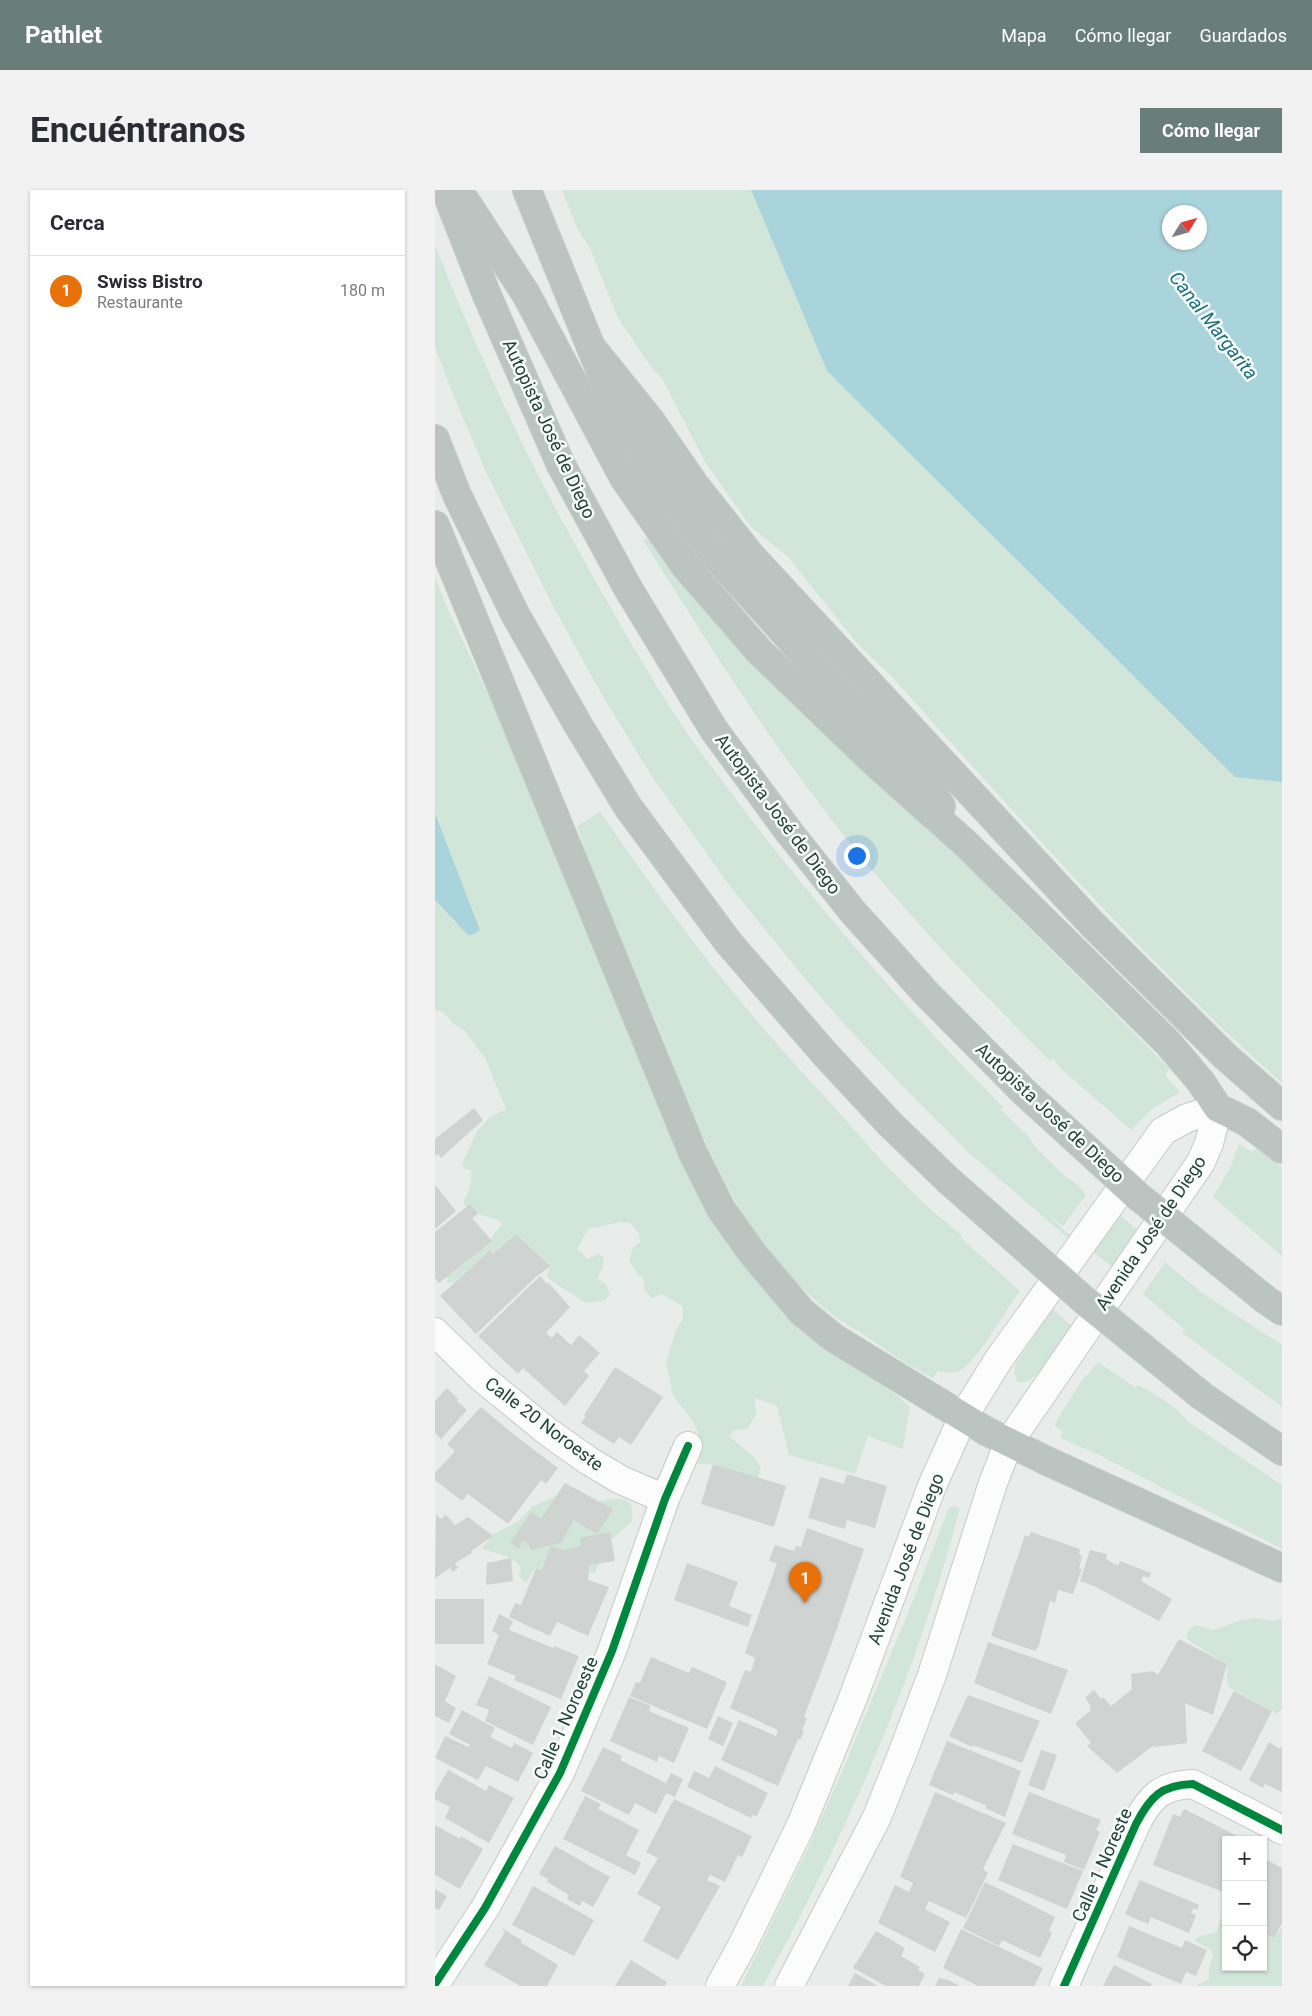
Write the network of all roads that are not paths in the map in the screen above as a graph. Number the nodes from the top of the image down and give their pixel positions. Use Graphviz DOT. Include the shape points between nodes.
graph roads {
  1 [pos="445,190"];
  2 [pos="458,190"];
  3 [pos="527,190"];
  4 [pos="591,347"];
  5 [pos="435,439"];
  6 [pos="435,525"];
  7 [pos="965,843"];
  8 [pos="1282,1106"];
  9 [pos="1217,1108"];
  10 [pos="1282,1149"];
  11 [pos="1274,1306"];
  12 [pos="435,1332"];
  13 [pos="963,1417"];
  14 [pos="1009,1442"];
  15 [pos="688,1446"];
  16 [pos="1282,1451"];
  17 [pos="665,1499"];
  18 [pos="1282,1568"];
  19 [pos="1282,1830"];
  20 [pos="435,1984"];
  21 [pos="720,1986"];
  22 [pos="789,1986"];
  23 [pos="1064,1986"];
  1 -- 11 [label="highway, Autopista José de Diego, bridge" via="561,465 629,590 714,730 789,832 853,912 926,993 1023,1091 1139,1196"];
  2 -- 7 [label="highway" via="526,294 624,478 686,568 759,651 871,759"];
  3 -- 4 [label="highway"];
  4 -- 7 [label="highway" via="609,394 652,470 708,548 839,693 925,782"];
  4 -- 8 [label="highway" via="751,556 1094,926 1226,1057"];
  5 -- 16 [label="highway, bridge" via="457,495 515,614 577,723 628,807 727,942 825,1054 947,1180 1084,1300 1202,1396"];
  6 -- 13 [label="highway" via="693,1153 721,1209 753,1254 802,1312 834,1338"];
  7 -- 9 [label="highway" via="1168,1043 1201,1082"];
  9 -- 10 [label="highway" via="1247,1122"];
  9 -- 13 [label="main road, Avenida José de Diego" via="1187,1118 1163,1131 999,1359"];
  9 -- 14 [label="main road, Avenida José de Diego" via="1201,1162"];
  12 -- 17 [label="main road, Calle 20 Noroeste" via="482,1378 580,1455 621,1480"];
  13 -- 14 [label="highway"];
  13 -- 21 [label="main road, Avenida José de Diego" via="932,1486 853,1698 801,1825"];
  14 -- 18 [label="highway"];
  14 -- 22 [label="main road, Avenida José de Diego" via="932,1675 877,1817"];
  15 -- 17 [label="main road, Calle 1 Noroeste"];
  17 -- 20 [label="main road, Calle 1 Noroeste" via="612,1651 560,1773 489,1900"];
  19 -- 23 [label="main road, Calle 1 Noreste" via="1193,1784 1179,1784 1156,1794 1146,1805"];
}
